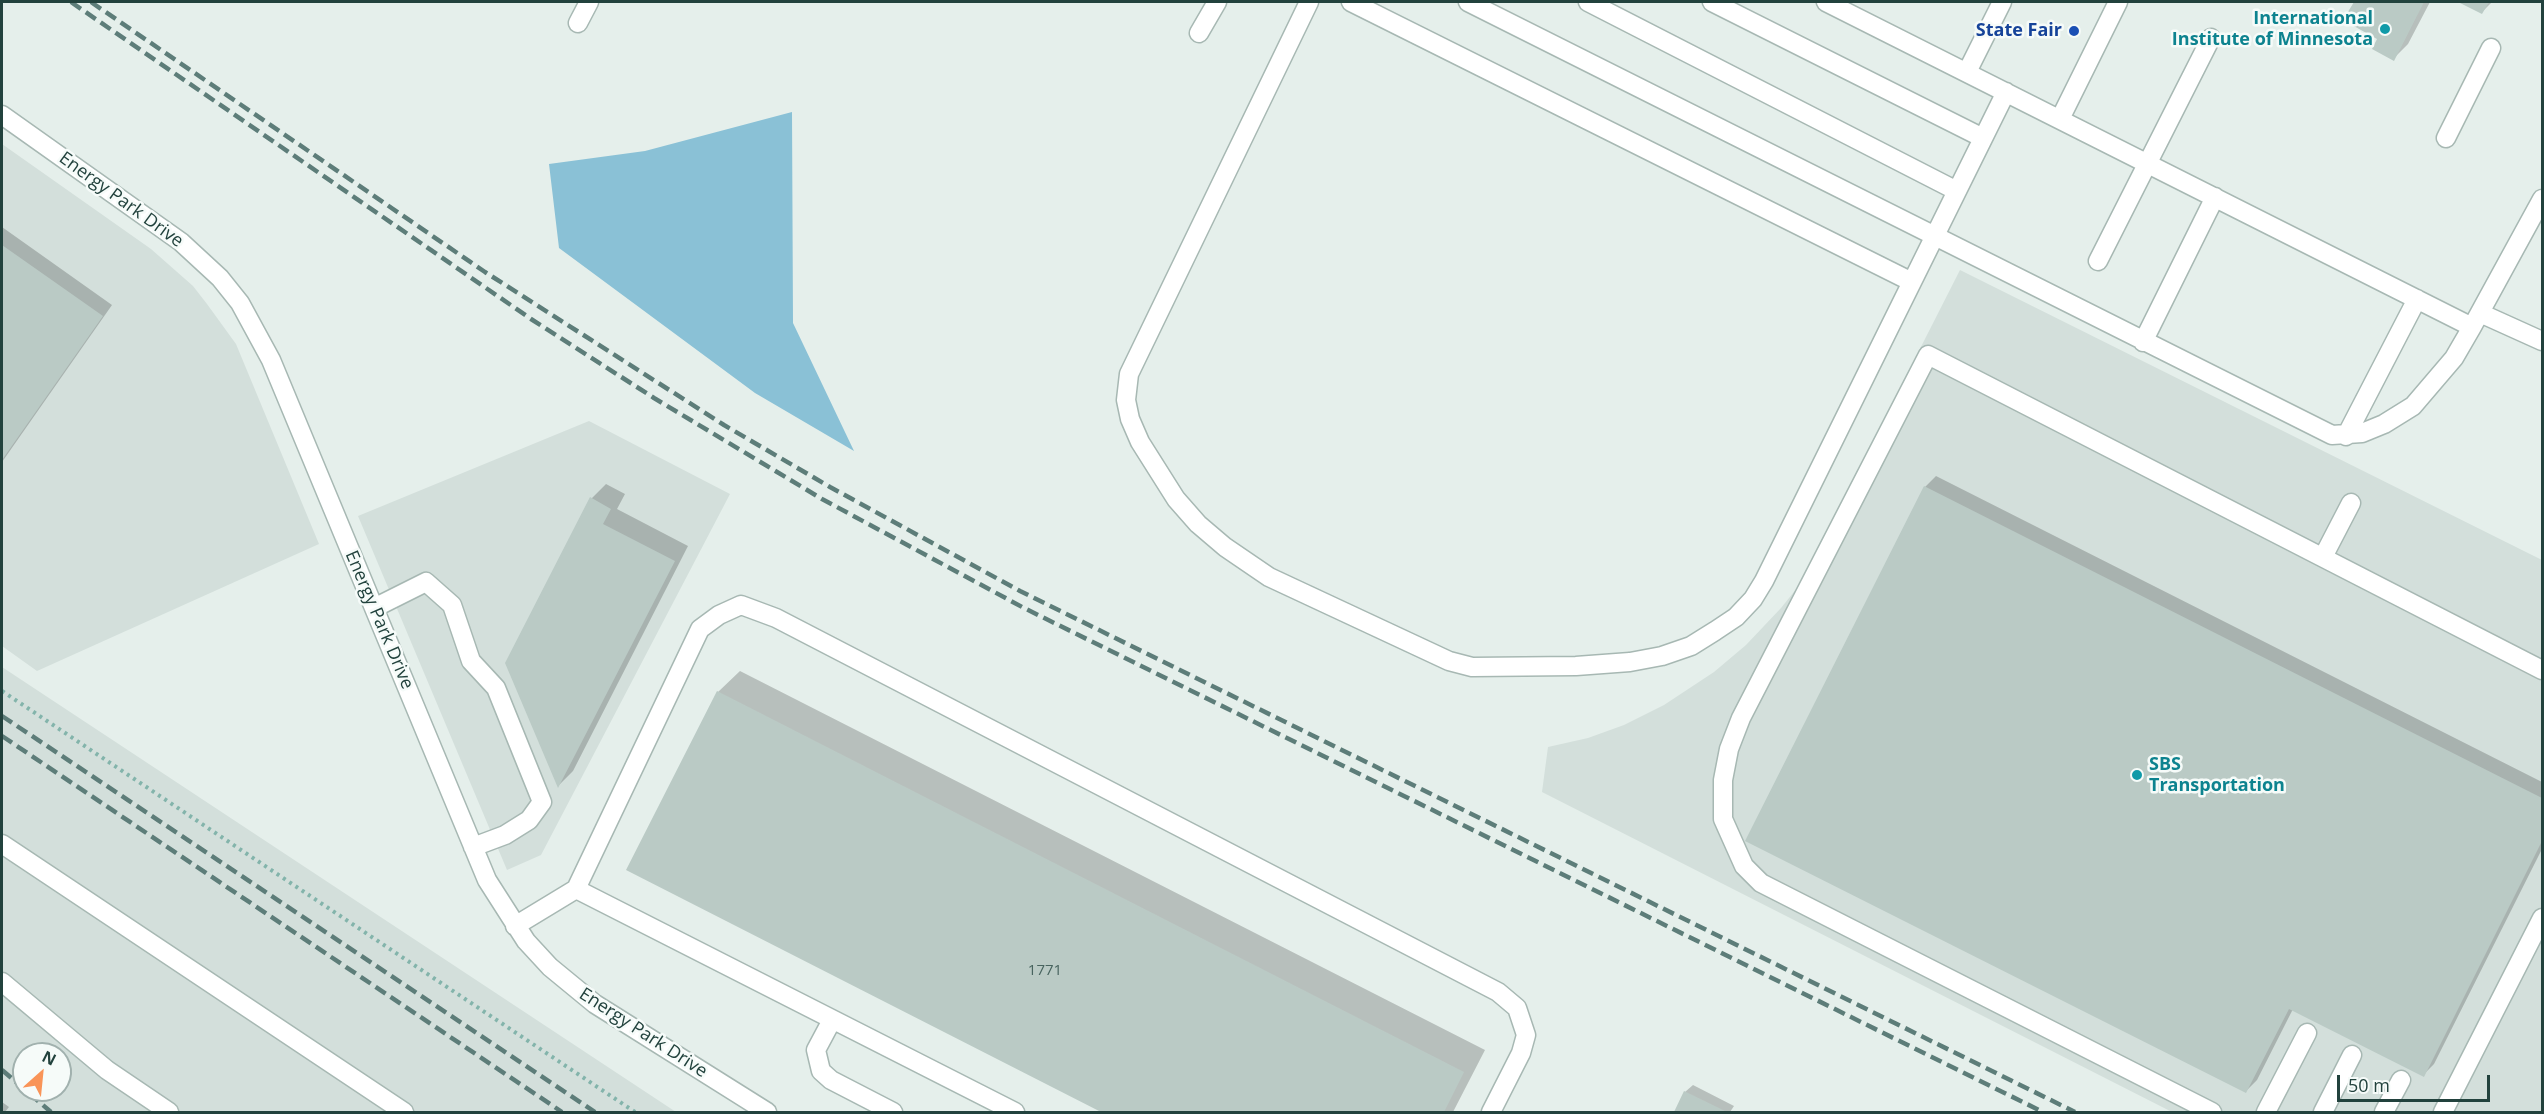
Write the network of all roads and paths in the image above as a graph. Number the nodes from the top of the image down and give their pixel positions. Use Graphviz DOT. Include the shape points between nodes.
graph roads {
  1 [pos="589,2"];
  2 [pos="1217,2"];
  3 [pos="1309,2"];
  4 [pos="1351,2"];
  5 [pos="1468,2"];
  6 [pos="1588,2"];
  7 [pos="1712,2"];
  8 [pos="1826,2"];
  9 [pos="2002,2"];
  10 [pos="2118,2"];
  11 [pos="578,23"];
  12 [pos="1199,33"];
  13 [pos="2211,38"];
  14 [pos="2491,48"];
  15 [pos="1967,72"];
  16 [pos="2006,92"];
  17 [pos="2,115"];
  18 [pos="2060,119"];
  19 [pos="1983,138"];
  20 [pos="2446,138"];
  21 [pos="2148,163"];
  22 [pos="1957,191"];
  23 [pos="2215,197"];
  24 [pos="2542,199"];
  25 [pos="1934,237"];
  26 [pos="2098,261"];
  27 [pos="1911,281"];
  28 [pos="2416,299"];
  29 [pos="2476,320"];
  30 [pos="2542,341"];
  31 [pos="2143,342"];
  32 [pos="2346,436"];
  33 [pos="2351,503"];
  34 [pos="2323,558"];
  35 [pos="374,608"];
  36 [pos="2542,670"];
  37 [pos="2,691"];
  38 [pos="2,844"];
  39 [pos="473,847"];
  40 [pos="576,889"];
  41 [pos="2542,918"];
  42 [pos="514,926"];
  43 [pos="2,982"];
  44 [pos="832,1020"];
  45 [pos="2307,1033"];
  46 [pos="2352,1055"];
  47 [pos="2401,1080"];
  48 [pos="169,1113"];
  49 [pos="404,1113"];
  50 [pos="634,1113"];
  51 [pos="767,1113"];
  52 [pos="894,1113"];
  53 [pos="1015,1113"];
  54 [pos="1491,1113"];
  55 [pos="2212,1113"];
  56 [pos="2266,1113"];
  57 [pos="2323,1113"];
  58 [pos="2384,1113"];
  59 [pos="2444,1113"];
  1 -- 11 [label="street"];
  2 -- 12 [label="street"];
  3 -- 27 [label="street" via="1129,374 1126,400 1140,442 1166,483 1198,524 1225,547 1269,577 1449,661 1472,667 1506,668 1630,662 1691,645 1736,617 1764,581"];
  4 -- 27 [label="street"];
  5 -- 25 [label="street"];
  6 -- 22 [label="street"];
  7 -- 19 [label="street"];
  8 -- 15 [label="street"];
  9 -- 15 [label="street"];
  10 -- 18 [label="street"];
  13 -- 21 [label="street"];
  14 -- 20 [label="street"];
  15 -- 16 [label="street"];
  16 -- 18 [label="street"];
  16 -- 19 [label="street"];
  17 -- 35 [label="street, Energy Park Drive" via="181,242 220,278 240,303 271,360"];
  18 -- 21 [label="street"];
  19 -- 22 [label="street"];
  21 -- 23 [label="street"];
  21 -- 26 [label="street"];
  22 -- 25 [label="street"];
  23 -- 28 [label="street"];
  23 -- 31 [label="street"];
  24 -- 29 [label="street"];
  25 -- 27 [label="street"];
  25 -- 31 [label="street"];
  28 -- 29 [label="street"];
  28 -- 32 [label="street"];
  29 -- 30 [label="street"];
  29 -- 32 [label="street" via="2447,368 2413,406 2384,424"];
  31 -- 32 [label="street" via="2319,430"];
  33 -- 34 [label="street"];
  34 -- 36 [label="street"];
  34 -- 55 [label="street" via="1928,355 1741,718 1729,749 1723,780 1723,819 1744,866 1761,883"];
  35 -- 39 [label="street, Energy Park Drive"];
  35 -- 39 [label="street" via="426,582 452,605 471,661 496,688 542,802 529,820 506,835"];
  37 -- 50 [label="path"];
  38 -- 49 [label="street"];
  39 -- 42 [label="street, Energy Park Drive" via="496,898"];
  40 -- 42 [label="street"];
  40 -- 44 [label="street"];
  40 -- 54 [label="street" via="700,629 741,605 776,618 1498,992 1517,1008 1526,1035"];
  41 -- 59 [label="street"];
  42 -- 51 [label="street, Energy Park Drive" via="550,968 588,998"];
  43 -- 48 [label="street" via="107,1070"];
  44 -- 52 [label="street" via="816,1050 821,1071"];
  44 -- 53 [label="street"];
  45 -- 56 [label="street"];
  46 -- 57 [label="street"];
  47 -- 58 [label="street"];
}
